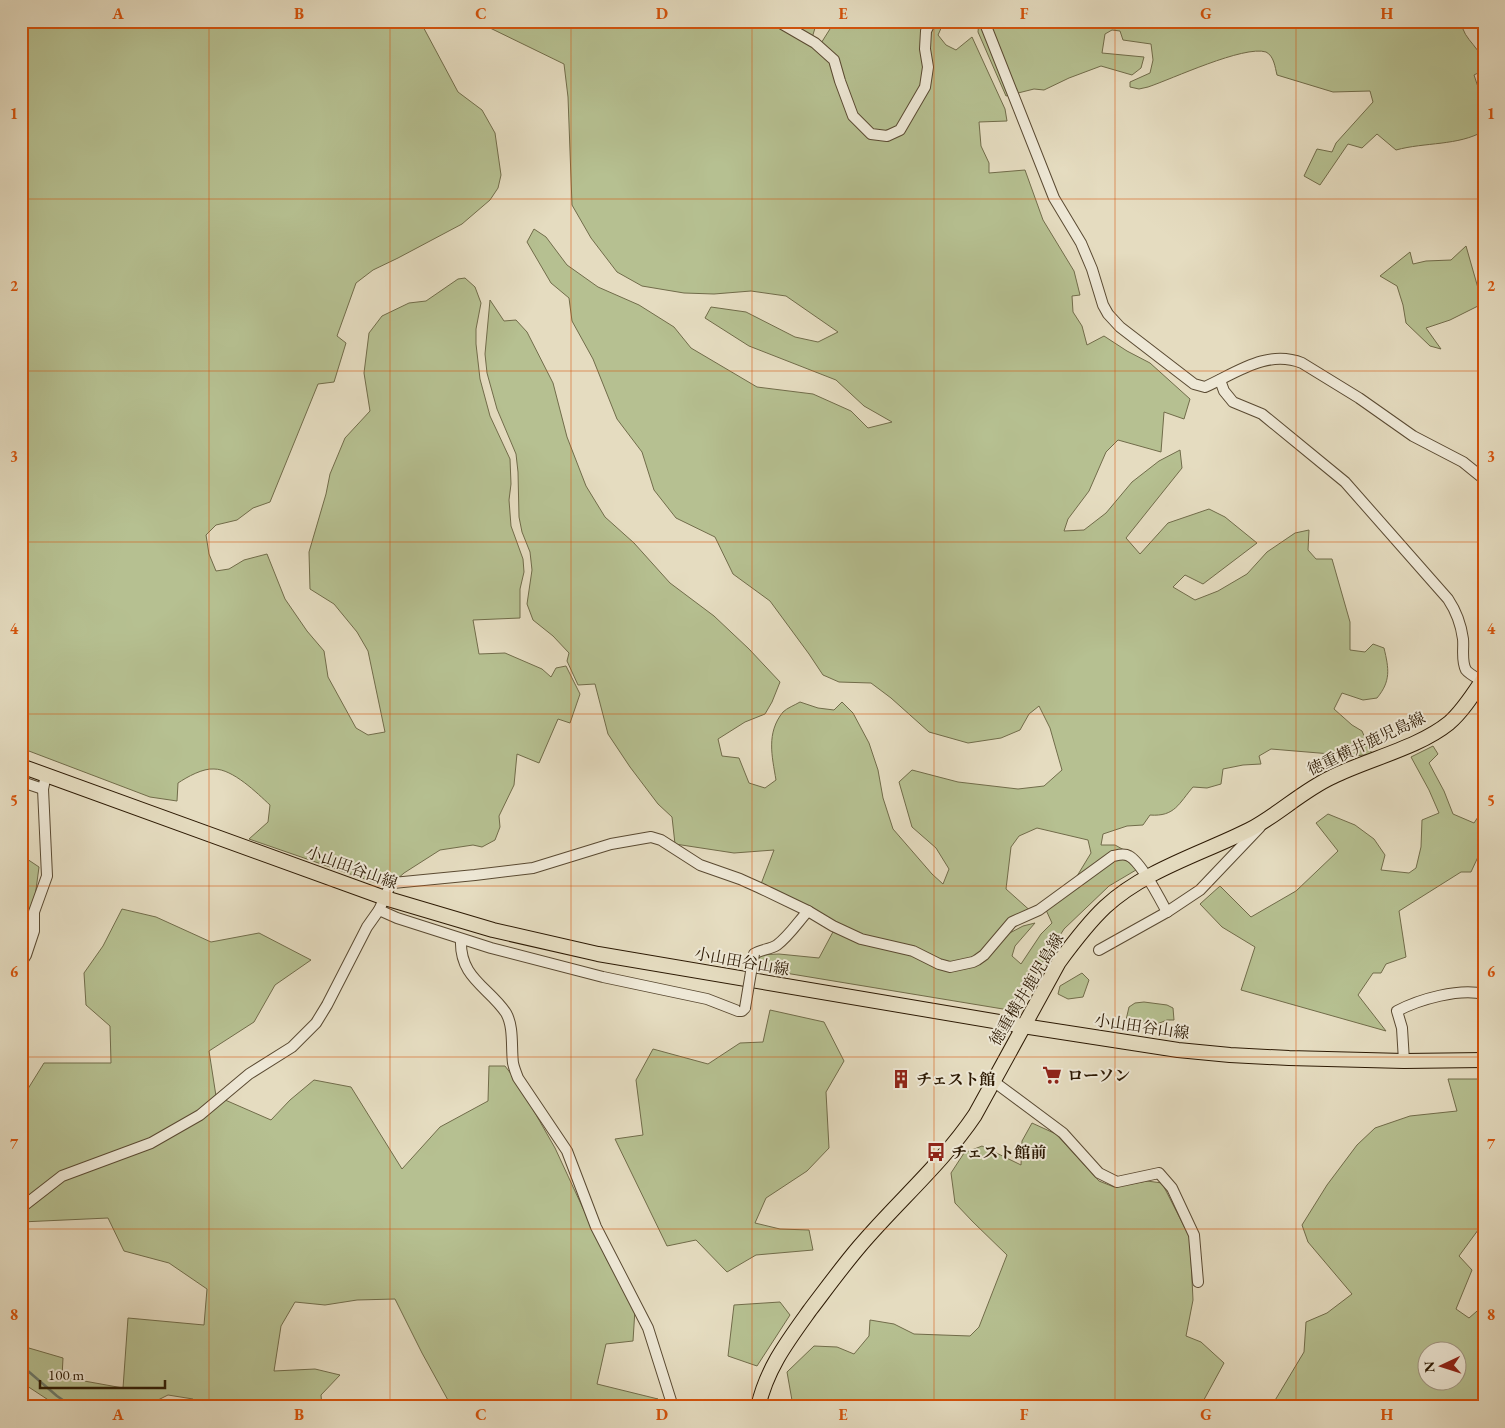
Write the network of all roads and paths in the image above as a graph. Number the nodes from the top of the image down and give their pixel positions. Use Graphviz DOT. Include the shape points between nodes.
graph roads {
  1 [pos="777,21"];
  2 [pos="931,21"];
  3 [pos="984,21"];
  4 [pos="1220,380"];
  5 [pos="1484,479"];
  6 [pos="1483,679"];
  7 [pos="21,766"];
  8 [pos="44,782"];
  9 [pos="21,784"];
  10 [pos="1268,819"];
  11 [pos="1147,877"];
  12 [pos="382,904"];
  13 [pos="808,911"];
  14 [pos="1167,912"];
  15 [pos="461,939"];
  16 [pos="1099,950"];
  17 [pos="21,963"];
  18 [pos="1484,994"];
  19 [pos="1023,1026"];
  20 [pos="1404,1060"];
  21 [pos="1484,1060"];
  22 [pos="993,1082"];
  23 [pos="21,1206"];
  24 [pos="1198,1282"];
  25 [pos="673,1407"];
  26 [pos="758,1407"];
  1 -- 2 [label="street" via="815,43 834,60 853,116 870,134 887,136 900,130 925,87 928,67 926,31"];
  3 -- 4 [label="street" via="1054,198 1081,244 1108,314 1194,384 1205,387"];
  4 -- 5 [label="street" via="1253,363 1294,360 1359,398 1412,436 1462,462"];
  4 -- 6 [label="street" via="1233,402 1262,414 1345,482 1448,599 1461,628 1467,671"];
  6 -- 10 [label="main road, 徳重横井鹿児島線" via="1456,715 1440,729 1312,786"];
  7 -- 8 [label="main road, 小山田谷山線"];
  8 -- 9 [label="street"];
  8 -- 12 [label="main road, 小山田谷山線"];
  8 -- 17 [label="street" via="47,876 34,912 34,931"];
  10 -- 11 [label="main road, 徳重横井鹿児島線"];
  10 -- 14 [label="street" via="1200,890"];
  11 -- 13 [label="street" via="1129,856 1113,856 1039,910 1012,922 977,960 956,966 939,964 913,951 861,939"];
  11 -- 14 [label="street"];
  11 -- 19 [label="main road, 徳重横井鹿児島線" via="1105,907 1075,939"];
  12 -- 13 [label="street" via="393,883 533,868 611,844 651,837 700,865 740,879"];
  12 -- 15 [label="street"];
  12 -- 19 [label="main road, 小山田谷山線" via="598,954"];
  12 -- 23 [label="street" via="328,1005 316,1023 292,1047 248,1074 200,1115 180,1127 151,1143 62,1176"];
  13 -- 15 [label="street, bridge" via="777,945 754,954 742,1011 707,998 602,977"];
  14 -- 16 [label="street"];
  15 -- 25 [label="street" via="469,972 506,1014 513,1065 518,1078 567,1151 596,1227 648,1328"];
  18 -- 20 [label="street" via="1456,992 1397,1010"];
  19 -- 20 [label="main road, 小山田谷山線" via="1230,1055"];
  19 -- 22 [label="main road, 徳重横井鹿児島線"];
  20 -- 21 [label="main road, 小山田谷山線"];
  22 -- 24 [label="street" via="1063,1133 1099,1173 1117,1182 1159,1173 1172,1188 1194,1235"];
  22 -- 26 [label="main road, 徳重横井鹿児島線" via="964,1131 860,1246 786,1344 770,1369"];
}
